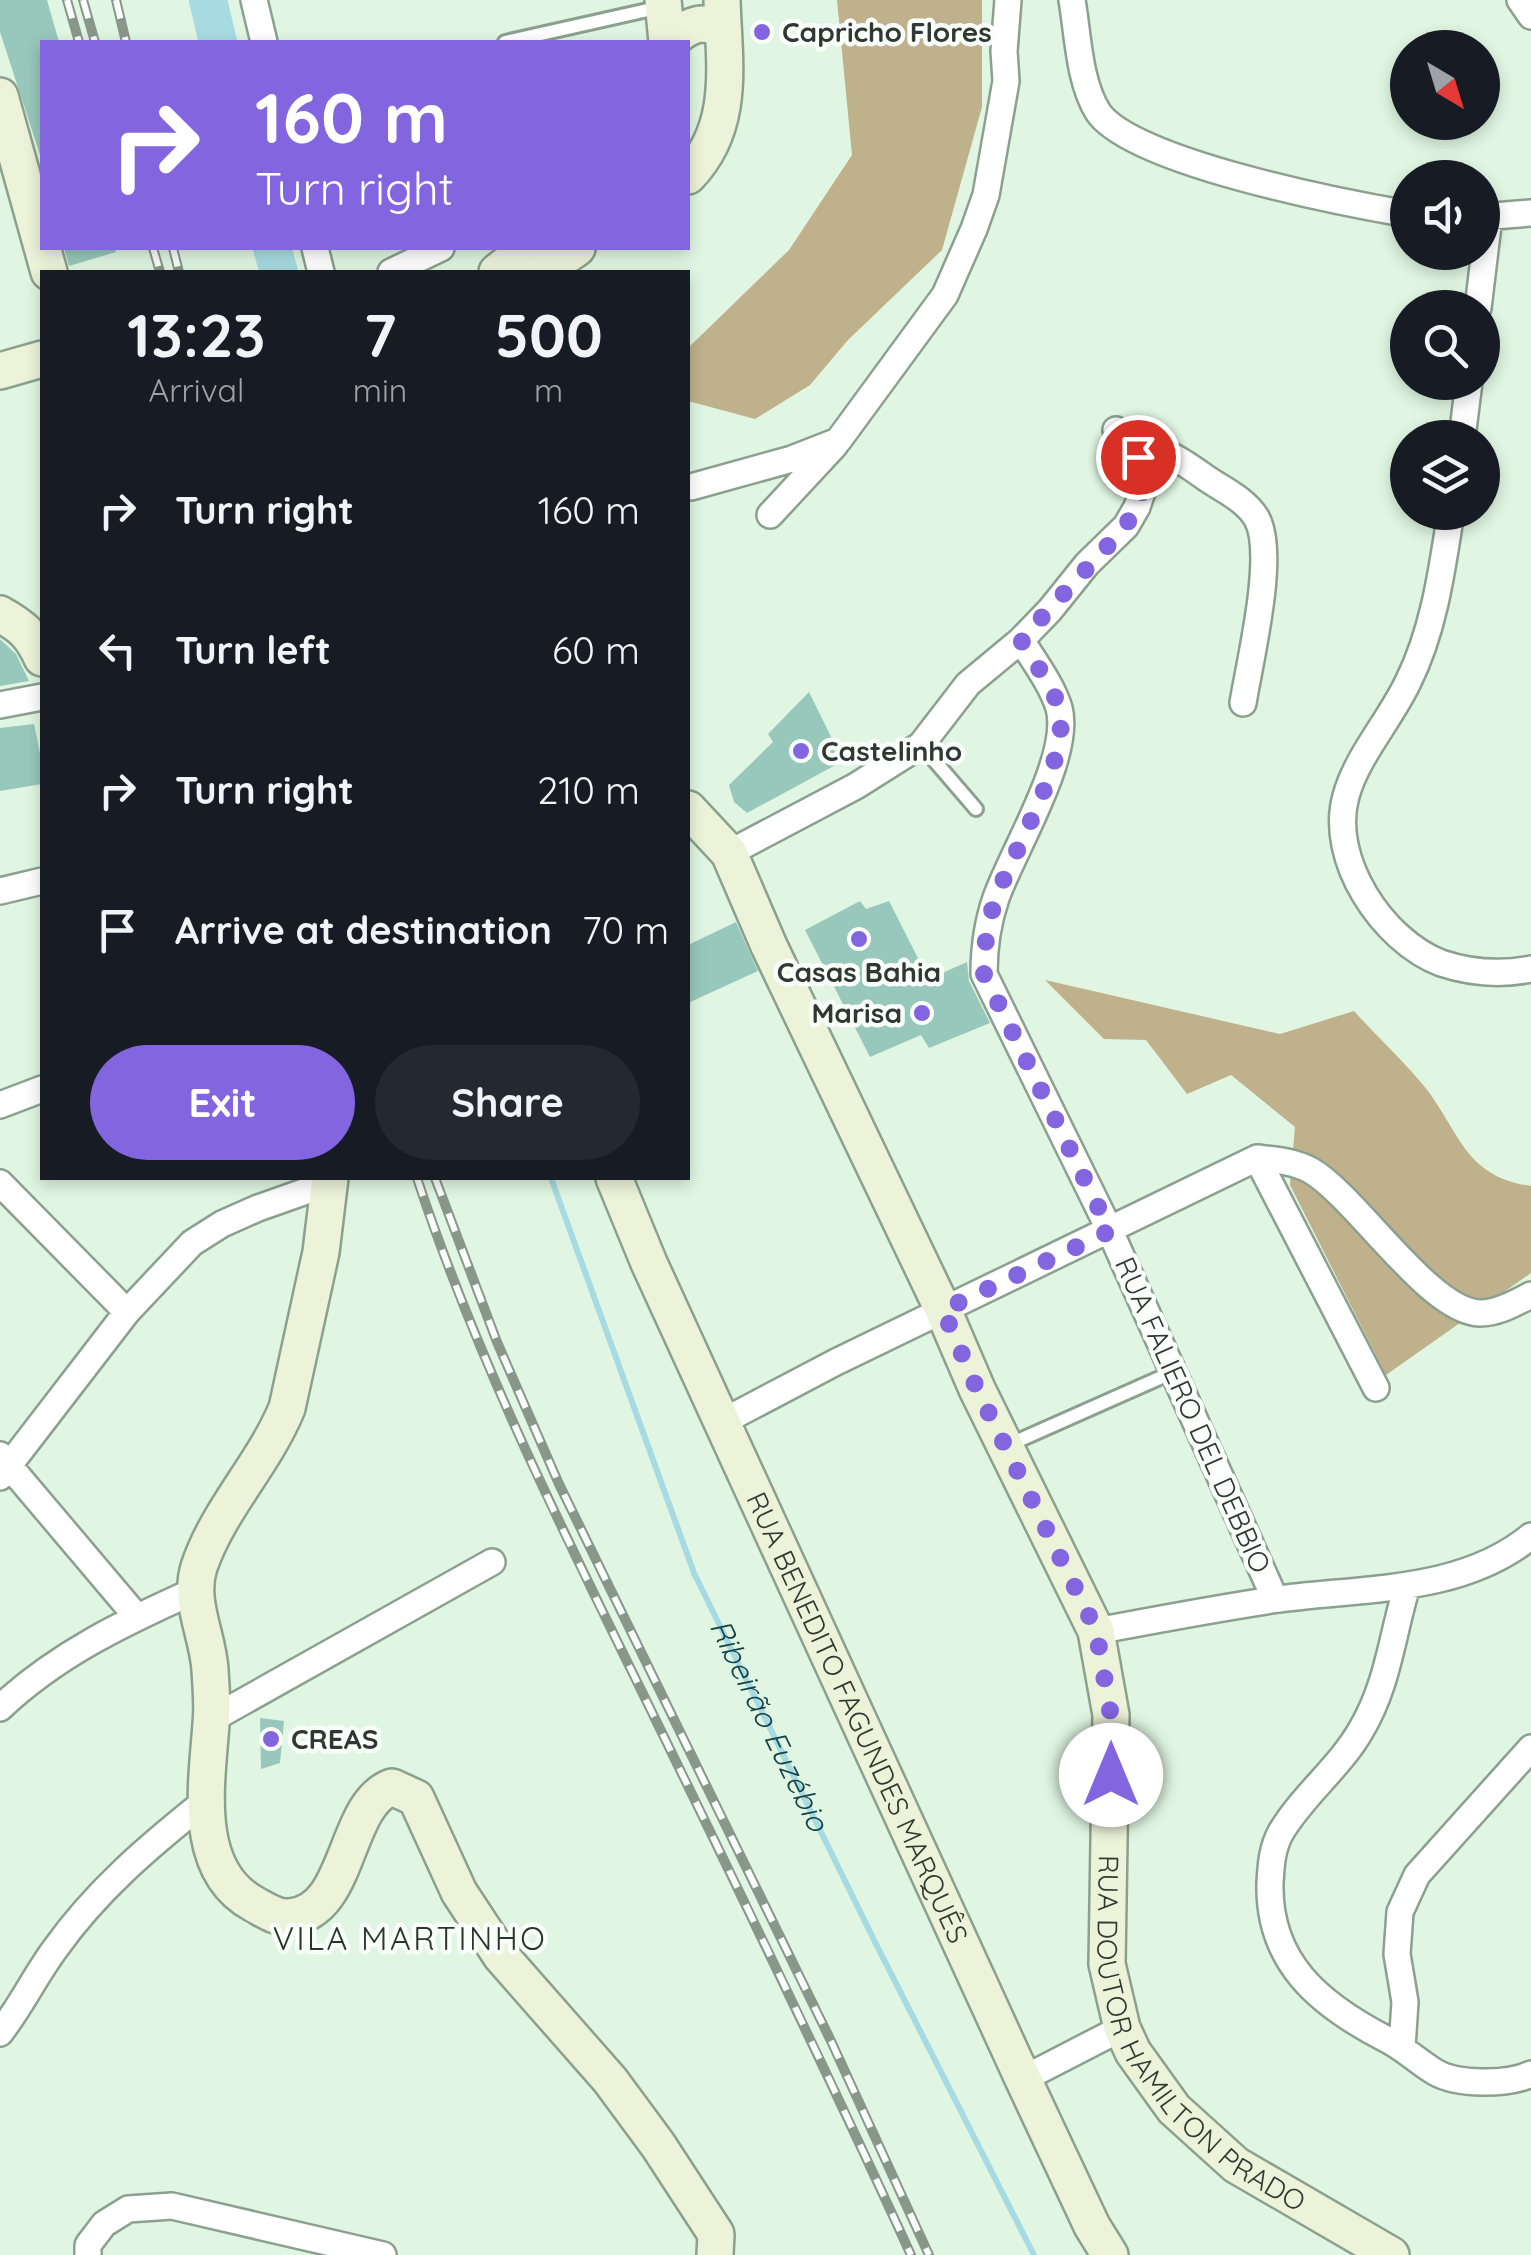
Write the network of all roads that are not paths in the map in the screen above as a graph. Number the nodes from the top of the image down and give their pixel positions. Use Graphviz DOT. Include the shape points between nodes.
graph roads {
  1 [pos="254,0"];
  2 [pos="1008,0"];
  3 [pos="1072,0"];
  4 [pos="1520,0"];
  5 [pos="663,3"];
  6 [pos="723,16"];
  7 [pos="1531,16"];
  8 [pos="264,40"];
  9 [pos="525,40"];
  10 [pos="669,40"];
  11 [pos="672,40"];
  12 [pos="0,96"];
  13 [pos="690,174"];
  14 [pos="1390,211"];
  15 [pos="1531,213"];
  16 [pos="1500,216"];
  17 [pos="40,243"];
  18 [pos="437,250"];
  19 [pos="524,250"];
  20 [pos="574,250"];
  21 [pos="395,270"];
  22 [pos="500,270"];
  23 [pos="546,270"];
  24 [pos="40,360"];
  25 [pos="0,371"];
  26 [pos="1116,430"];
  27 [pos="838,441"];
  28 [pos="1138,457"];
  29 [pos="692,487"];
  30 [pos="770,515"];
  31 [pos="1447,530"];
  32 [pos="0,614"];
  33 [pos="1021,640"];
  34 [pos="40,653"];
  35 [pos="40,698"];
  36 [pos="1243,703"];
  37 [pos="0,705"];
  38 [pos="921,746"];
  39 [pos="976,809"];
  40 [pos="690,812"];
  41 [pos="729,853"];
  42 [pos="40,881"];
  43 [pos="0,891"];
  44 [pos="1531,970"];
  45 [pos="40,1090"];
  46 [pos="0,1105"];
  47 [pos="1257,1158"];
  48 [pos="330,1180"];
  49 [pos="615,1180"];
  50 [pos="5,1200"];
  51 [pos="1110,1231"];
  52 [pos="1531,1296"];
  53 [pos="943,1310"];
  54 [pos="128,1312"];
  55 [pos="1173,1372"];
  56 [pos="1376,1388"];
  57 [pos="722,1422"];
  58 [pos="1006,1446"];
  59 [pos="3,1465"];
  60 [pos="1531,1536"];
  61 [pos="492,1562"];
  62 [pos="1407,1586"];
  63 [pos="192,1592"];
  64 [pos="1276,1599"];
  65 [pos="137,1617"];
  66 [pos="1096,1630"];
  67 [pos="0,1708"];
  68 [pos="212,1718"];
  69 [pos="1531,1748"];
  70 [pos="203,1803"];
  71 [pos="1122,2028"];
  72 [pos="0,2033"];
  73 [pos="1402,2047"];
  74 [pos="1531,2074"];
  75 [pos="1023,2079"];
  76 [pos="720,2248"];
  77 [pos="1376,2249"];
  78 [pos="88,2255"];
  79 [pos="384,2255"];
  80 [pos="1110,2255"];
  1 -- 8 [label="street"];
  2 -- 27 [label="street" via="1006,81 974,229 945,294"];
  3 -- 14 [label="street" via="1092,102 1109,124 1180,160"];
  4 -- 7 [label="street"];
  5 -- 9 [label="lane"];
  5 -- 10 [label="main road"];
  6 -- 11 [label="main road"];
  6 -- 13 [label="main road" via="721,123"];
  12 -- 17 [label="main road"];
  15 -- 16 [label="street"];
  18 -- 21 [label="street"];
  19 -- 22 [label="main road"];
  20 -- 23 [label="main road"];
  24 -- 25 [label="main road"];
  26 -- 28 [label="street"];
  27 -- 29 [label="street"];
  27 -- 30 [label="street"];
  28 -- 33 [label="street" via="1142,492 1126,526"];
  28 -- 36 [label="street" via="1148,447 1169,452 1257,518 1265,543"];
  31 -- 44 [label="street" via="1420,653 1346,797 1343,831 1364,893 1383,922 1413,945 1439,962 1500,975"];
  32 -- 34 [label="main road" via="23,626"];
  33 -- 38 [label="street" via="968,684"];
  33 -- 51 [label="street, RUA FALIERO DEL DEBBIO" via="1059,708 1060,730 1055,765 996,897 984,938 984,974"];
  35 -- 37 [label="street"];
  38 -- 39 [label="lane"];
  38 -- 41 [label="street"];
  40 -- 41 [label="main road, RUA DOUTOR HAMILTON PRADO"];
  41 -- 53 [label="main road, RUA DOUTOR HAMILTON PRADO"];
  42 -- 43 [label="street"];
  45 -- 46 [label="street"];
  47 -- 51 [label="street"];
  47 -- 52 [label="street" via="1290,1162 1322,1178 1432,1288 1460,1307 1478,1313"];
  47 -- 56 [label="street"];
  48 -- 54 [label="street" via="192,1243"];
  48 -- 63 [label="main road" via="287,1408 222,1521"];
  49 -- 57 [label="main road, RUA BENEDITO FAGUNDES MARQUÊS"];
  50 -- 54 [label="street"];
  51 -- 53 [label="street"];
  51 -- 55 [label="street, RUA FALIERO DEL DEBBIO"];
  53 -- 57 [label="street"];
  53 -- 58 [label="main road, RUA DOUTOR HAMILTON PRADO"];
  54 -- 59 [label="street"];
  55 -- 58 [label="lane"];
  55 -- 64 [label="street, RUA FALIERO DEL DEBBIO"];
  57 -- 75 [label="main road, RUA BENEDITO FAGUNDES MARQUÊS"];
  58 -- 66 [label="main road, RUA DOUTOR HAMILTON PRADO"];
  59 -- 65 [label="street"];
  60 -- 62 [label="street" via="1484,1564"];
  61 -- 68 [label="street"];
  62 -- 64 [label="street"];
  62 -- 73 [label="street" via="1384,1686 1360,1734 1278,1837 1270,1911 1286,1958 1314,1991"];
  63 -- 65 [label="street"];
  63 -- 68 [label="main road" via="209,1648"];
  64 -- 66 [label="street"];
  65 -- 67 [label="street" via="62,1658"];
  66 -- 71 [label="main road, RUA DOUTOR HAMILTON PRADO" via="1111,1716 1107,1964"];
  68 -- 70 [label="main road"];
  69 -- 73 [label="street" via="1417,1875 1400,1912"];
  70 -- 72 [label="street" via="99,1895 54,1949"];
  70 -- 76 [label="main road" via="228,1880 246,1900 290,1917 326,1895 380,1791 392,1787 416,1798 458,1892 501,1956 610,2080"];
  71 -- 75 [label="street"];
  71 -- 77 [label="main road, RUA DOUTOR HAMILTON PRADO" via="1174,2109 1205,2140 1236,2166"];
  73 -- 74 [label="street" via="1437,2074 1477,2082"];
  75 -- 80 [label="main road, RUA BENEDITO FAGUNDES MARQUÊS"];
  78 -- 79 [label="street" via="88,2244 104,2224 128,2209 172,2206"];
}
